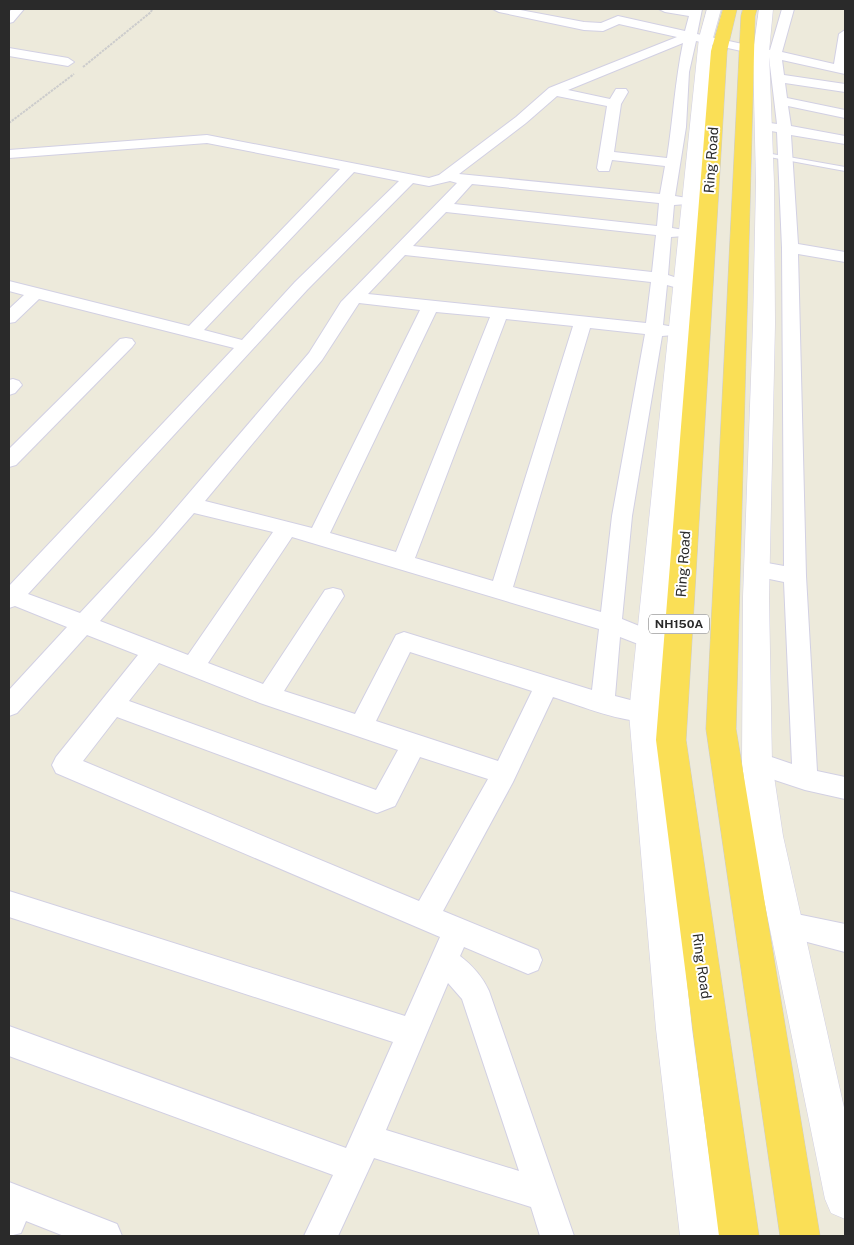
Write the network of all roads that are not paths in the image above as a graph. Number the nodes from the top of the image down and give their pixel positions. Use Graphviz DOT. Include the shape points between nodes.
graph roads {
  1 [pos="18,9"];
  2 [pos="499,9"];
  3 [pos="665,9"];
  4 [pos="714,9"];
  5 [pos="730,9"];
  6 [pos="750,9"];
  7 [pos="766,9"];
  8 [pos="788,9"];
  9 [pos="695,11"];
  10 [pos="9,19"];
  11 [pos="845,34"];
  12 [pos="845,38"];
  13 [pos="706,39"];
  14 [pos="9,52"];
  15 [pos="761,52"];
  16 [pos="68,62"];
  17 [pos="842,70"];
  18 [pos="778,78"];
  19 [pos="845,88"];
  20 [pos="554,91"];
  21 [pos="781,101"];
  22 [pos="845,114"];
  23 [pos="774,127"];
  24 [pos="845,140"];
  25 [pos="9,154"];
  26 [pos="775,156"];
  27 [pos="673,163"];
  28 [pos="350,167"];
  29 [pos="845,169"];
  30 [pos="462,174"];
  31 [pos="409,179"];
  32 [pos="679,201"];
  33 [pos="443,207"];
  34 [pos="676,233"];
  35 [pos="790,248"];
  36 [pos="402,250"];
  37 [pos="845,257"];
  38 [pos="671,281"];
  39 [pos="9,286"];
  40 [pos="37,292"];
  41 [pos="356,298"];
  42 [pos="430,306"];
  43 [pos="500,313"];
  44 [pos="9,318"];
  45 [pos="583,322"];
  46 [pos="666,331"];
  47 [pos="192,332"];
  48 [pos="126,343"];
  49 [pos="246,346"];
  50 [pos="763,348"];
  51 [pos="792,351"];
  52 [pos="762,416"];
  53 [pos="793,420"];
  54 [pos="9,460"];
  55 [pos="190,505"];
  56 [pos="287,528"];
  57 [pos="318,538"];
  58 [pos="403,562"];
  59 [pos="757,569"];
  60 [pos="796,576"];
  61 [pos="502,592"];
  62 [pos="333,596"];
  63 [pos="10,597"];
  64 [pos="82,624"];
  65 [pos="610,624"];
  66 [pos="651,640"];
  67 [pos="154,652"];
  68 [pos="192,667"];
  69 [pos="547,685"];
  70 [pos="268,696"];
  71 [pos="602,703"];
  72 [pos="113,705"];
  73 [pos="9,706"];
  74 [pos="644,713"];
  75 [pos="361,726"];
  76 [pos="414,744"];
  77 [pos="757,763"];
  78 [pos="504,774"];
  79 [pos="805,779"];
  80 [pos="845,788"];
  81 [pos="9,904"];
  82 [pos="425,917"];
  83 [pos="787,925"];
  84 [pos="456,930"];
  85 [pos="845,938"];
  86 [pos="528,960"];
  87 [pos="444,961"];
  88 [pos="412,1033"];
  89 [pos="9,1040"];
  90 [pos="360,1153"];
  91 [pos="542,1194"];
  92 [pos="845,1199"];
  93 [pos="12,1207"];
  94 [pos="105,1236"];
  95 [pos="321,1236"];
  96 [pos="557,1236"];
  97 [pos="700,1236"];
  98 [pos="739,1236"];
  99 [pos="800,1236"];
  1 -- 10 [label="street"];
  2 -- 13 [label="street" via="584,26 603,27 618,20"];
  3 -- 9 [label="street"];
  4 -- 13 [label="street"];
  5 -- 13 [label="highway, Ring Road / NH150A"];
  6 -- 15 [label="highway, NH150A" via="748,16"];
  7 -- 15 [label="street"];
  8 -- 15 [label="street"];
  9 -- 13 [label="street"];
  11 -- 12 [label="street"];
  12 -- 17 [label="street"];
  13 -- 15 [label="street"];
  13 -- 20 [label="street"];
  13 -- 27 [label="street" via="683,72"];
  13 -- 32 [label="street"];
  13 -- 98 [label="highway, Ring Road / NH150A" via="671,740"];
  14 -- 16 [label="street"];
  15 -- 17 [label="street"];
  15 -- 18 [label="street"];
  15 -- 23 [label="street"];
  15 -- 99 [label="highway, NH150A" via="721,729"];
  18 -- 19 [label="street"];
  18 -- 21 [label="street"];
  20 -- 27 [label="street" via="617,98 605,161"];
  20 -- 30 [label="street"];
  21 -- 22 [label="street"];
  21 -- 23 [label="street"];
  23 -- 24 [label="street"];
  23 -- 26 [label="street"];
  25 -- 28 [label="street" via="207,139"];
  26 -- 29 [label="lane"];
  26 -- 35 [label="street"];
  26 -- 50 [label="street"];
  27 -- 32 [label="street"];
  28 -- 31 [label="street"];
  28 -- 47 [label="street"];
  30 -- 31 [label="street" via="428,182"];
  30 -- 32 [label="street"];
  30 -- 33 [label="street"];
  31 -- 49 [label="street" via="300,286"];
  32 -- 34 [label="street"];
  33 -- 34 [label="street"];
  33 -- 36 [label="street"];
  34 -- 38 [label="street"];
  35 -- 37 [label="street"];
  35 -- 51 [label="street"];
  36 -- 38 [label="street"];
  36 -- 41 [label="street"];
  38 -- 46 [label="street"];
  39 -- 40 [label="street"];
  40 -- 44 [label="street"];
  40 -- 47 [label="street"];
  41 -- 42 [label="street"];
  41 -- 55 [label="street" via="347,306 316,356"];
  42 -- 43 [label="street"];
  42 -- 57 [label="street"];
  43 -- 45 [label="street"];
  43 -- 58 [label="street"];
  45 -- 46 [label="street"];
  45 -- 61 [label="street"];
  46 -- 65 [label="street" via="622,516"];
  46 -- 66 [label="street"];
  47 -- 49 [label="street"];
  48 -- 54 [label="street"];
  49 -- 63 [label="street"];
  50 -- 51 [label="street"];
  50 -- 52 [label="street"];
  51 -- 53 [label="street"];
  52 -- 53 [label="street"];
  52 -- 59 [label="street"];
  53 -- 60 [label="street"];
  55 -- 56 [label="street"];
  55 -- 64 [label="street"];
  56 -- 57 [label="street"];
  56 -- 68 [label="street"];
  57 -- 58 [label="street"];
  58 -- 61 [label="street"];
  59 -- 60 [label="street"];
  59 -- 77 [label="street"];
  60 -- 79 [label="street"];
  61 -- 65 [label="street"];
  62 -- 70 [label="street"];
  63 -- 64 [label="street"];
  64 -- 67 [label="street"];
  64 -- 73 [label="street"];
  65 -- 66 [label="street"];
  65 -- 71 [label="street"];
  66 -- 74 [label="street"];
  67 -- 68 [label="street"];
  67 -- 72 [label="street"];
  68 -- 70 [label="street"];
  69 -- 71 [label="street"];
  69 -- 75 [label="street" via="404,641"];
  69 -- 78 [label="street"];
  70 -- 75 [label="street"];
  71 -- 74 [label="street"];
  72 -- 76 [label="street" via="377,802 386,798"];
  72 -- 82 [label="street" via="65,765"];
  74 -- 97 [label="street" via="674,1029"];
  75 -- 76 [label="street"];
  76 -- 78 [label="street"];
  77 -- 79 [label="street"];
  77 -- 83 [label="street" via="767,836"];
  78 -- 82 [label="street"];
  79 -- 80 [label="street"];
  81 -- 88 [label="street"];
  82 -- 84 [label="street"];
  83 -- 85 [label="street"];
  83 -- 92 [label="street"];
  84 -- 86 [label="street"];
  84 -- 87 [label="street"];
  87 -- 88 [label="street"];
  87 -- 91 [label="street" via="474,991"];
  88 -- 90 [label="street"];
  89 -- 90 [label="street"];
  90 -- 91 [label="street"];
  90 -- 95 [label="street"];
  91 -- 96 [label="street"];
  93 -- 94 [label="street"];
}
